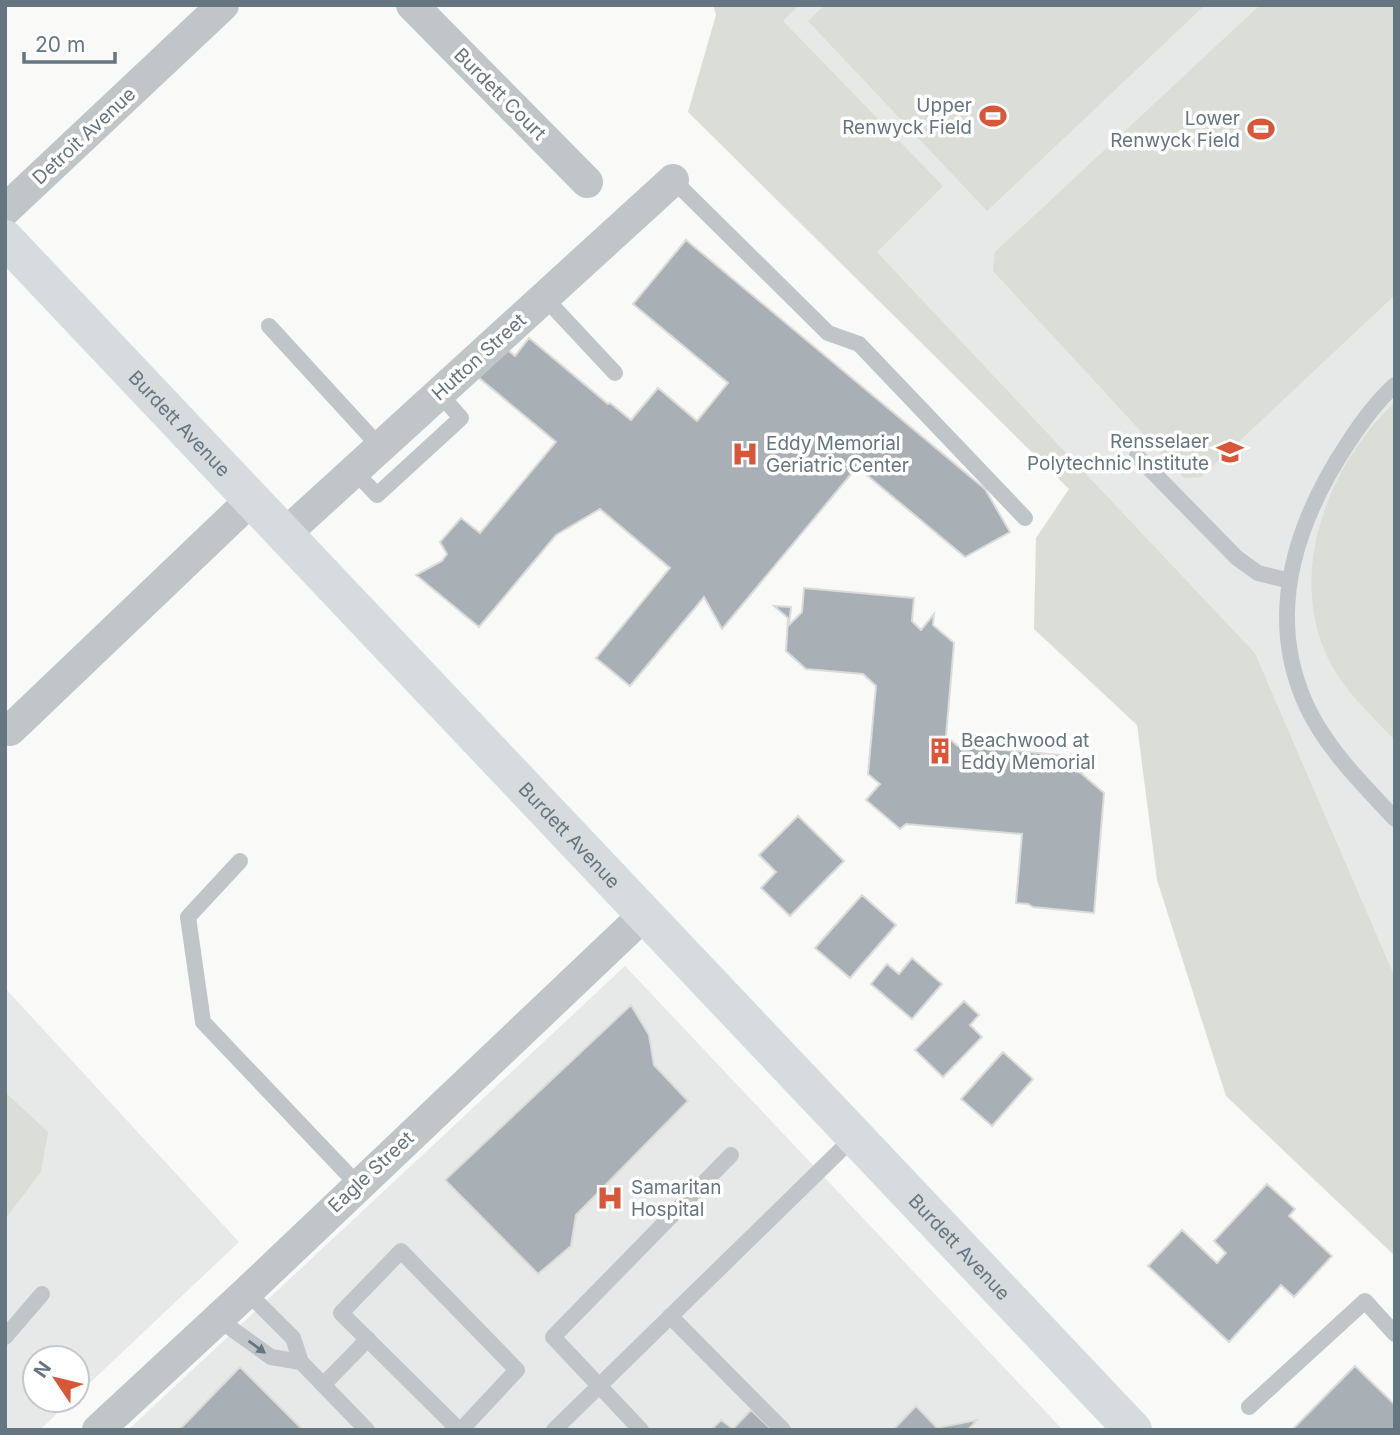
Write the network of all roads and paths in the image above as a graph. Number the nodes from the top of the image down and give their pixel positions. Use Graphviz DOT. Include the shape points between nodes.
graph roads {
  1 [pos="223,5"];
  2 [pos="412,5"];
  3 [pos="673,180"];
  4 [pos="587,182"];
  5 [pos="5,210"];
  6 [pos="5,239"];
  7 [pos="544,297"];
  8 [pos="269,326"];
  9 [pos="615,373"];
  10 [pos="1395,385"];
  11 [pos="439,393"];
  12 [pos="380,447"];
  13 [pos="1137,456"];
  14 [pos="354,471"];
  15 [pos="252,499"];
  16 [pos="1025,518"];
  17 [pos="285,534"];
  18 [pos="1290,581"];
  19 [pos="10,730"];
  20 [pos="1395,819"];
  21 [pos="240,861"];
  22 [pos="645,914"];
  23 [pos="855,1136"];
  24 [pos="731,1155"];
  25 [pos="358,1185"];
  26 [pos="247,1292"];
  27 [pos="42,1294"];
  28 [pos="670,1316"];
  29 [pos="218,1319"];
  30 [pos="1395,1334"];
  31 [pos="5,1338"];
  32 [pos="368,1339"];
  33 [pos="301,1362"];
  34 [pos="323,1385"];
  35 [pos="599,1385"];
  36 [pos="1248,1407"];
  37 [pos="98,1430"];
  38 [pos="367,1430"];
  39 [pos="460,1430"];
  40 [pos="554,1430"];
  41 [pos="641,1430"];
  42 [pos="783,1430"];
  43 [pos="1133,1430"];
  1 -- 5 [label="street, Detroit Avenue"];
  2 -- 4 [label="street, Burdett Court"];
  3 -- 7 [label="street, Hutton Street"];
  3 -- 16 [label="lane" via="828,333 859,344"];
  6 -- 15 [label="street, Burdett Avenue"];
  7 -- 9 [label="lane"];
  7 -- 11 [label="street, Hutton Street"];
  8 -- 12 [label="lane"];
  10 -- 18 [label="lane" via="1332,468 1309,511"];
  11 -- 12 [label="street, Hutton Street"];
  11 -- 14 [label="lane" via="461,418 377,495"];
  12 -- 14 [label="street, Hutton Street"];
  13 -- 18 [label="lane" via="1237,558 1258,573"];
  14 -- 17 [label="street, Hutton Street"];
  15 -- 17 [label="street, Burdett Avenue"];
  15 -- 19 [label="street"];
  17 -- 22 [label="street, Burdett Avenue"];
  18 -- 20 [label="lane" via="1288,636 1305,702 1338,756"];
  21 -- 25 [label="lane" via="188,917 203,1022"];
  22 -- 23 [label="street, Burdett Avenue"];
  22 -- 25 [label="street, Eagle Street"];
  23 -- 28 [label="lane"];
  23 -- 43 [label="street, Burdett Avenue"];
  24 -- 35 [label="lane" via="553,1337"];
  25 -- 26 [label="street, Eagle Street"];
  26 -- 29 [label="street, Eagle Street"];
  26 -- 33 [label="lane" via="293,1338"];
  27 -- 31 [label="lane"];
  28 -- 35 [label="lane"];
  28 -- 42 [label="lane"];
  29 -- 33 [label="lane, one-way" via="271,1357"];
  29 -- 37 [label="street, Eagle Street"];
  30 -- 36 [label="lane" via="1365,1301"];
  32 -- 34 [label="lane"];
  32 -- 39 [label="lane"];
  32 -- 39 [label="lane" via="341,1313 401,1251 517,1370"];
  33 -- 34 [label="lane"];
  34 -- 38 [label="lane"];
  35 -- 40 [label="lane"];
  35 -- 41 [label="lane"];
}
